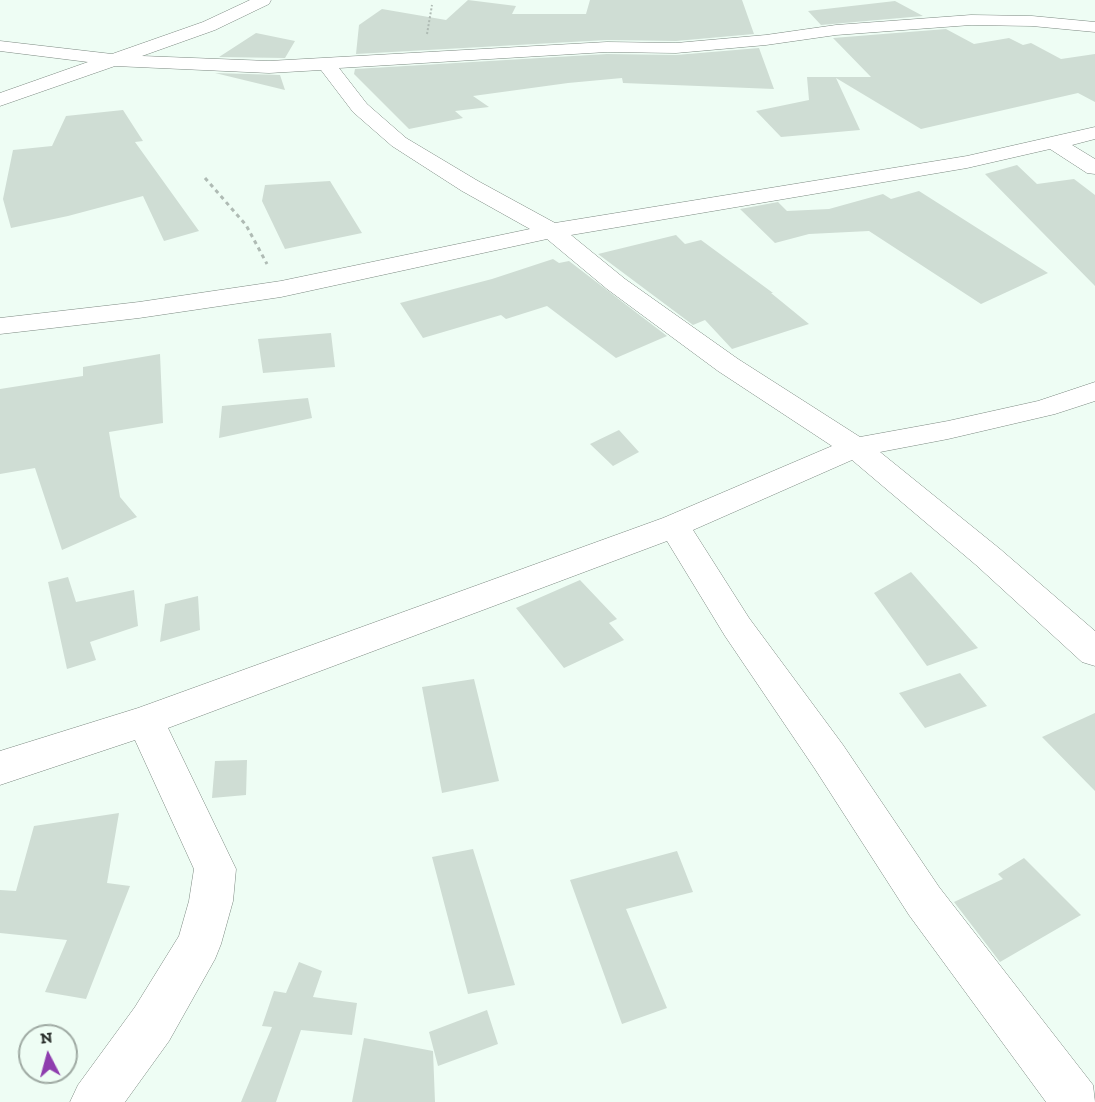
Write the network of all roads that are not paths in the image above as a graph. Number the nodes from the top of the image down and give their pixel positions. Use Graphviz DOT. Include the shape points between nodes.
graph roads {
  1 [pos="263,0"];
  2 [pos="1095,27"];
  3 [pos="0,46"];
  4 [pos="114,60"];
  5 [pos="327,65"];
  6 [pos="0,100"];
  7 [pos="1095,133"];
  8 [pos="1053,142"];
  9 [pos="1095,168"];
  10 [pos="552,231"];
  11 [pos="0,326"];
  12 [pos="1095,391"];
  13 [pos="855,447"];
  14 [pos="674,526"];
  15 [pos="1095,652"];
  16 [pos="145,721"];
  17 [pos="0,768"];
  18 [pos="95,1102"];
  19 [pos="1076,1102"];
  1 -- 4 [label="street" via="209,26"];
  2 -- 5 [label="street" via="971,20 676,48 607,47"];
  3 -- 4 [label="street"];
  4 -- 5 [label="street" via="269,67"];
  4 -- 6 [label="street"];
  5 -- 10 [label="street" via="360,108 399,142"];
  7 -- 8 [label="street"];
  8 -- 9 [label="street"];
  8 -- 10 [label="street" via="966,162"];
  10 -- 11 [label="street" via="281,289"];
  10 -- 13 [label="street" via="616,284 728,365"];
  12 -- 13 [label="street" via="1034,410"];
  13 -- 14 [label="street"];
  13 -- 15 [label="street"];
  14 -- 16 [label="street"];
  14 -- 19 [label="street" via="737,627 924,901"];
  16 -- 17 [label="street"];
  16 -- 18 [label="street" via="215,869 211,901 199,944 152,1024"];
}
